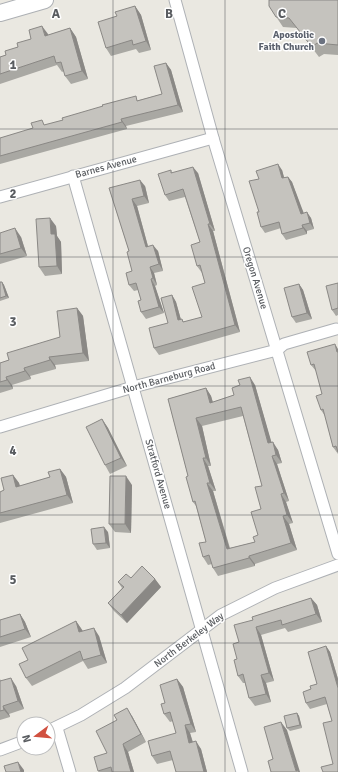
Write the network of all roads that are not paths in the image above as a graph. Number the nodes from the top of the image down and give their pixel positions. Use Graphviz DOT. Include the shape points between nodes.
graph roads {
  1 [pos="45,0"];
  2 [pos="175,0"];
  3 [pos="0,13"];
  4 [pos="213,138"];
  5 [pos="72,176"];
  6 [pos="0,197"];
  7 [pos="336,329"];
  8 [pos="277,350"];
  9 [pos="134,386"];
  10 [pos="0,427"];
  11 [pos="338,554"];
  12 [pos="338,565"];
  13 [pos="201,629"];
  14 [pos="56,728"];
  15 [pos="56,739"];
  16 [pos="16,744"];
  17 [pos="0,750"];
  18 [pos="70,772"];
  19 [pos="242,772"];
  1 -- 3 [label="street"];
  2 -- 4 [label="street, Oregon Avenue"];
  4 -- 5 [label="street, Barnes Avenue"];
  4 -- 8 [label="street, Oregon Avenue"];
  5 -- 6 [label="street, Barnes Avenue"];
  5 -- 9 [label="street, Stratford Avenue"];
  7 -- 8 [label="street, North Barneburg Road" via="284,344"];
  8 -- 9 [label="street, North Barneburg Road"];
  8 -- 11 [label="street, Oregon Avenue"];
  9 -- 10 [label="street, North Barneburg Road"];
  9 -- 13 [label="street, Stratford Avenue"];
  12 -- 13 [label="street, North Berkeley Way" via="275,588 221,615"];
  13 -- 14 [label="street, North Berkeley Way" via="124,688"];
  13 -- 19 [label="street, Stratford Avenue"];
  15 -- 18 [label="street"];
  16 -- 17 [label="street"];
}
